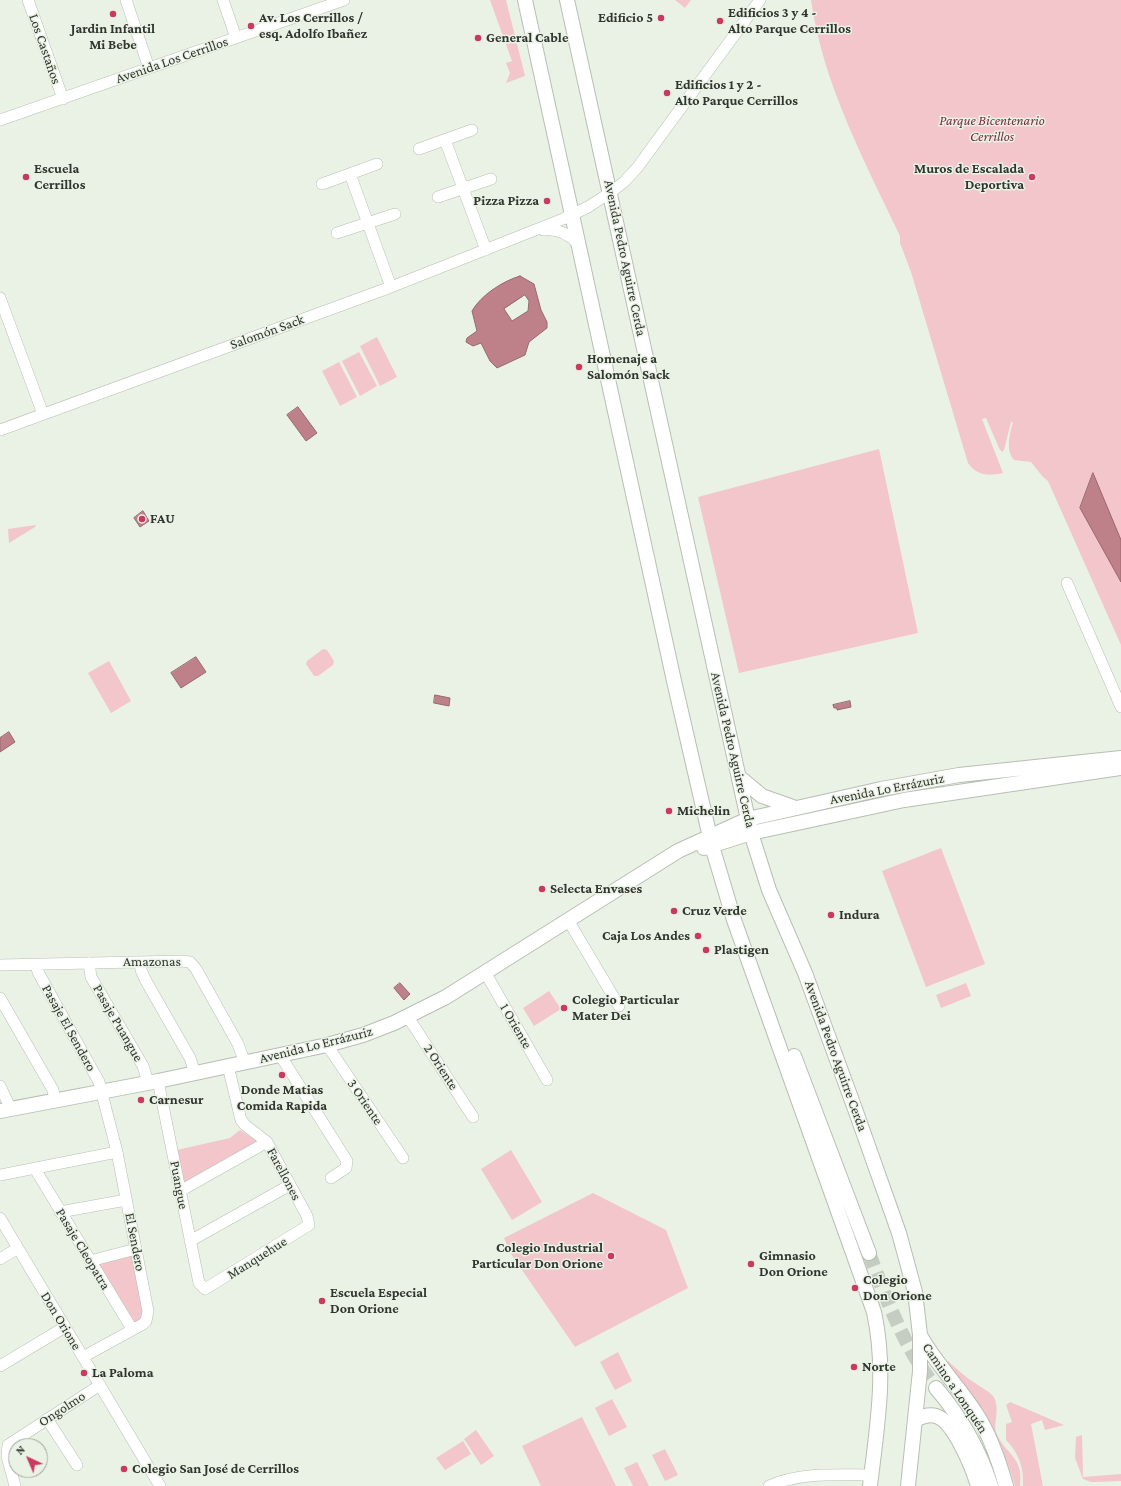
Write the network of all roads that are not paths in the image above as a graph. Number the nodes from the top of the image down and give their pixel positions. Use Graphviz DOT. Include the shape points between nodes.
graph roads {
  1 [pos="28,0"];
  2 [pos="126,0"];
  3 [pos="223,0"];
  4 [pos="344,0"];
  5 [pos="525,0"];
  6 [pos="568,0"];
  7 [pos="760,0"];
  8 [pos="321,4"];
  9 [pos="236,38"];
  10 [pos="149,68"];
  11 [pos="62,99"];
  12 [pos="0,120"];
  13 [pos="472,130"];
  14 [pos="445,140"];
  15 [pos="419,149"];
  16 [pos="377,164"];
  17 [pos="350,174"];
  18 [pos="491,179"];
  19 [pos="322,184"];
  20 [pos="464,189"];
  21 [pos="611,192"];
  22 [pos="438,198"];
  23 [pos="395,214"];
  24 [pos="573,215"];
  25 [pos="368,223"];
  26 [pos="534,232"];
  27 [pos="337,233"];
  28 [pos="579,244"];
  29 [pos="486,250"];
  30 [pos="390,286"];
  31 [pos="0,298"];
  32 [pos="43,414"];
  33 [pos="0,430"];
  34 [pos="1067,583"];
  35 [pos="1121,707"];
  36 [pos="1121,758"];
  37 [pos="1121,768"];
  38 [pos="739,777"];
  39 [pos="793,807"];
  40 [pos="748,819"];
  41 [pos="751,833"];
  42 [pos="711,840"];
  43 [pos="568,920"];
  44 [pos="734,920"];
  45 [pos="140,962"];
  46 [pos="89,963"];
  47 [pos="36,964"];
  48 [pos="0,965"];
  49 [pos="485,972"];
  50 [pos="0,998"];
  51 [pos="619,1006"];
  52 [pos="408,1017"];
  53 [pos="327,1045"];
  54 [pos="280,1055"];
  55 [pos="245,1063"];
  56 [pos="228,1066"];
  57 [pos="195,1073"];
  58 [pos="547,1080"];
  59 [pos="153,1082"];
  60 [pos="0,1086"];
  61 [pos="102,1092"];
  62 [pos="56,1100"];
  63 [pos="6,1110"];
  64 [pos="473,1117"];
  65 [pos="267,1142"];
  66 [pos="117,1152"];
  67 [pos="403,1158"];
  68 [pos="35,1169"];
  69 [pos="0,1176"];
  70 [pos="331,1178"];
  71 [pos="290,1185"];
  72 [pos="180,1191"];
  73 [pos="126,1200"];
  74 [pos="60,1212"];
  75 [pos="0,1218"];
  76 [pos="309,1222"];
  77 [pos="190,1241"];
  78 [pos="18,1248"];
  79 [pos="136,1249"];
  80 [pos="869,1253"];
  81 [pos="0,1259"];
  82 [pos="90,1261"];
  83 [pos="202,1288"];
  84 [pos="65,1327"];
  85 [pos="132,1329"];
  86 [pos="920,1335"];
  87 [pos="83,1357"];
  88 [pos="0,1366"];
  89 [pos="100,1385"];
  90 [pos="936,1388"];
  91 [pos="47,1419"];
  92 [pos="915,1420"];
  93 [pos="3,1448"];
  94 [pos="76,1465"];
  95 [pos="870,1480"];
  96 [pos="16,1486"];
  97 [pos="160,1486"];
  98 [pos="770,1486"];
  99 [pos="908,1486"];
  100 [pos="978,1486"];
  101 [pos="991,1486"];
  102 [pos="1006,1486"];
  1 -- 11 [label="street, Los Castaños"];
  2 -- 10 [label="street"];
  3 -- 9 [label="street"];
  4 -- 8 [label="street, Avenida Los Cerrillos"];
  5 -- 24 [label="main road"];
  6 -- 21 [label="main road, Avenida Pedro Aguirre Cerda"];
  7 -- 21 [label="street, Salomón Sack" via="637,168"];
  8 -- 9 [label="street, Avenida Los Cerrillos"];
  9 -- 10 [label="street, Avenida Los Cerrillos"];
  10 -- 11 [label="street, Avenida Los Cerrillos"];
  11 -- 12 [label="street, Avenida Los Cerrillos"];
  13 -- 14 [label="street"];
  14 -- 15 [label="street"];
  14 -- 20 [label="street"];
  16 -- 17 [label="street"];
  17 -- 19 [label="street"];
  17 -- 25 [label="street"];
  18 -- 20 [label="street"];
  20 -- 22 [label="street"];
  20 -- 29 [label="street"];
  21 -- 24 [label="street, Salomón Sack"];
  21 -- 38 [label="main road, Avenida Pedro Aguirre Cerda"];
  23 -- 25 [label="street"];
  24 -- 26 [label="street, Salomón Sack"];
  24 -- 28 [label="main road"];
  25 -- 27 [label="street"];
  25 -- 30 [label="street"];
  26 -- 28 [label="street, Salomón Sack" via="556,230 569,235"];
  26 -- 29 [label="street, Salomón Sack"];
  28 -- 42 [label="main road" via="636,514"];
  29 -- 30 [label="street, Salomón Sack"];
  30 -- 32 [label="street, Salomón Sack"];
  31 -- 32 [label="street"];
  32 -- 33 [label="street, Salomón Sack"];
  34 -- 35 [label="street"];
  36 -- 39 [label="main road, Avenida Lo Errázuriz" via="973,773"];
  37 -- 41 [label="main road, Avenida Lo Errázuriz" via="1040,782 926,796"];
  38 -- 39 [label="main road" via="762,796"];
  38 -- 40 [label="main road, Avenida Pedro Aguirre Cerda"];
  39 -- 40 [label="main road, Avenida Lo Errázuriz"];
  40 -- 41 [label="main road, Avenida Pedro Aguirre Cerda"];
  40 -- 42 [label="main road, Avenida Lo Errázuriz"];
  41 -- 42 [label="main road, Avenida Lo Errázuriz"];
  41 -- 86 [label="main road, Avenida Pedro Aguirre Cerda" via="770,890 806,972 899,1233 915,1292"];
  42 -- 43 [label="main road, Avenida Lo Errázuriz" via="664,861"];
  42 -- 44 [label="main road"];
  43 -- 49 [label="main road, Avenida Lo Errázuriz"];
  43 -- 51 [label="street"];
  44 -- 80 [label="main road" via="767,987"];
  44 -- 95 [label="main road" via="874,1312 880,1339 882,1376"];
  45 -- 46 [label="street, Amazonas"];
  45 -- 55 [label="street, Amazonas" via="182,961 193,965 238,1044"];
  45 -- 57 [label="street" via="146,981 190,1058"];
  46 -- 47 [label="street, Amazonas"];
  46 -- 59 [label="street, Pasaje Puangue" via="91,977"];
  47 -- 48 [label="street, Amazonas"];
  47 -- 61 [label="street, Pasaje El Sendero" via="38,972 97,1077"];
  49 -- 52 [label="main road, Avenida Lo Errázuriz"];
  49 -- 58 [label="street, 1 Oriente"];
  50 -- 62 [label="street" via="53,1090"];
  52 -- 53 [label="main road, Avenida Lo Errázuriz" via="363,1035"];
  52 -- 64 [label="street, 2 Oriente"];
  53 -- 54 [label="main road, Avenida Lo Errázuriz"];
  53 -- 67 [label="street, 3 Oriente"];
  54 -- 55 [label="main road, Avenida Lo Errázuriz"];
  54 -- 70 [label="street" via="347,1161 346,1168"];
  55 -- 56 [label="main road, Avenida Lo Errázuriz"];
  56 -- 57 [label="main road, Avenida Lo Errázuriz"];
  56 -- 65 [label="street, Farellones" via="242,1120"];
  57 -- 59 [label="main road, Avenida Lo Errázuriz"];
  59 -- 61 [label="main road, Avenida Lo Errázuriz"];
  59 -- 72 [label="street, Puangue"];
  60 -- 63 [label="street"];
  61 -- 62 [label="main road, Avenida Lo Errázuriz"];
  61 -- 66 [label="street, El Sendero"];
  62 -- 63 [label="main road, Avenida Lo Errázuriz"];
  65 -- 71 [label="street, Farellones"];
  65 -- 72 [label="street"];
  66 -- 68 [label="street"];
  66 -- 73 [label="street, El Sendero"];
  68 -- 69 [label="street"];
  68 -- 74 [label="street, Pasaje Cleopatra"];
  71 -- 76 [label="street, Farellones"];
  71 -- 77 [label="street"];
  72 -- 77 [label="street, Puangue"];
  73 -- 74 [label="street"];
  73 -- 79 [label="street, El Sendero"];
  74 -- 82 [label="street, Pasaje Cleopatra"];
  75 -- 78 [label="street, Don Orione"];
  76 -- 83 [label="street, Manquehue" via="306,1228 210,1287"];
  77 -- 83 [label="street, Puangue"];
  78 -- 81 [label="street"];
  78 -- 84 [label="street, Don Orione"];
  79 -- 82 [label="street"];
  79 -- 85 [label="street, El Sendero" via="148,1311 146,1321"];
  82 -- 85 [label="street, Pasaje Cleopatra"];
  84 -- 87 [label="street, Don Orione"];
  84 -- 88 [label="street"];
  85 -- 87 [label="street, El Sendero"];
  86 -- 92 [label="main road, Avenida Pedro Aguirre Cerda" via="920,1371"];
  86 -- 102 [label="main road, Camino a Lonquén" via="935,1361 982,1424 993,1446"];
  87 -- 89 [label="street, Don Orione"];
  89 -- 91 [label="street, Ongolmo"];
  89 -- 97 [label="street, Don Orione"];
  90 -- 101 [label="main road" via="972,1438"];
  91 -- 93 [label="street, Ongolmo"];
  91 -- 94 [label="street"];
  92 -- 99 [label="main road, Avenida Pedro Aguirre Cerda"];
  92 -- 100 [label="main road, Camino a Lonquén" via="930,1415 944,1420 966,1455"];
  93 -- 96 [label="street, Ongolmo"];
  95 -- 98 [label="street" via="806,1476 787,1479"];
}
